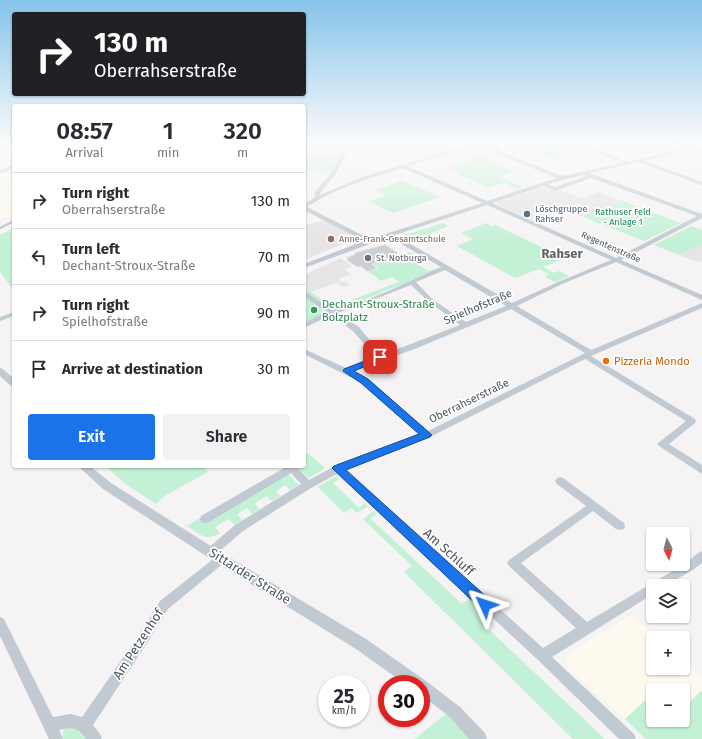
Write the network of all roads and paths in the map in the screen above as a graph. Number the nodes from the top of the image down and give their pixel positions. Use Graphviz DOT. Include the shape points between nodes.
graph roads {
  1 [pos="331,176"];
  2 [pos="369,176"];
  3 [pos="428,176"];
  4 [pos="558,176"];
  5 [pos="567,176"];
  6 [pos="590,176"];
  7 [pos="592,176"];
  8 [pos="683,176"];
  9 [pos="562,178"];
  10 [pos="543,184"];
  11 [pos="702,184"];
  12 [pos="317,198"];
  13 [pos="486,202"];
  14 [pos="306,206"];
  15 [pos="306,209"];
  16 [pos="702,216"];
  17 [pos="391,235"];
  18 [pos="369,241"];
  19 [pos="617,260"];
  20 [pos="306,265"];
  21 [pos="446,267"];
  22 [pos="412,282"];
  23 [pos="306,294"];
  24 [pos="702,298"];
  25 [pos="702,305"];
  26 [pos="512,306"];
  27 [pos="331,312"];
  28 [pos="12,315"];
  29 [pos="0,319"];
  30 [pos="306,325"];
  31 [pos="465,326"];
  32 [pos="306,352"];
  33 [pos="589,354"];
  34 [pos="380,357"];
  35 [pos="0,371"];
  36 [pos="347,371"];
  37 [pos="12,382"];
  38 [pos="427,435"];
  39 [pos="85,468"];
  40 [pos="289,468"];
  41 [pos="292,468"];
  42 [pos="338,468"];
  43 [pos="702,470"];
  44 [pos="560,481"];
  45 [pos="308,485"];
  46 [pos="593,506"];
  47 [pos="205,519"];
  48 [pos="620,526"];
  49 [pos="216,555"];
  50 [pos="702,556"];
  51 [pos="668,579"];
  52 [pos="646,592"];
  53 [pos="0,623"];
  54 [pos="585,628"];
  55 [pos="542,656"];
  56 [pos="405,675"];
  57 [pos="430,693"];
  58 [pos="50,724"];
  59 [pos="85,725"];
  60 [pos="56,739"];
  61 [pos="95,739"];
  62 [pos="480,739"];
  63 [pos="629,739"];
  1 -- 12 [label="street" via="318,192"];
  2 -- 12 [label="street"];
  3 -- 13 [label="street, Regentenstraße"];
  4 -- 9 [label="street"];
  5 -- 9 [label="street"];
  6 -- 10 [label="street" via="555,189"];
  7 -- 16 [label="street"];
  8 -- 11 [label="street"];
  9 -- 10 [label="street"];
  10 -- 13 [label="street"];
  12 -- 14 [label="street"];
  13 -- 17 [label="street"];
  13 -- 19 [label="street, Regentenstraße"];
  15 -- 18 [label="street"];
  16 -- 19 [label="street, Spielhofstraße"];
  17 -- 18 [label="street"];
  17 -- 21 [label="street"];
  18 -- 20 [label="street"];
  19 -- 24 [label="street, Regentenstraße"];
  19 -- 26 [label="street, Spielhofstraße" via="560,282"];
  21 -- 22 [label="street"];
  21 -- 26 [label="street"];
  22 -- 27 [label="street" via="345,309"];
  22 -- 31 [label="street" via="430,300"];
  23 -- 27 [label="street"];
  25 -- 33 [label="street, Oberrahserstraße"];
  26 -- 31 [label="street, Spielhofstraße"];
  26 -- 33 [label="street"];
  27 -- 30 [label="street"];
  27 -- 34 [label="street" via="356,329"];
  28 -- 29 [label="street"];
  31 -- 34 [label="street, Spielhofstraße"];
  32 -- 36 [label="street"];
  33 -- 38 [label="street, Oberrahserstraße"];
  33 -- 43 [label="street" via="692,421 662,444"];
  34 -- 36 [label="street, Spielhofstraße"];
  35 -- 37 [label="street"];
  36 -- 38 [label="street" via="365,381"];
  38 -- 42 [label="street, Oberrahserstraße"];
  39 -- 49 [label="street, Sittarder Straße" via="107,486"];
  40 -- 47 [label="street"];
  41 -- 45 [label="street"];
  42 -- 45 [label="street, Oberrahserstraße"];
  42 -- 55 [label="street, Am Schluff"];
  44 -- 46 [label="street"];
  45 -- 49 [label="street, Oberrahserstraße" via="239,528"];
  46 -- 48 [label="street"];
  46 -- 54 [label="street" via="513,563"];
  49 -- 56 [label="street, Sittarder Straße" via="361,644"];
  49 -- 59 [label="street, Am Petzenhof" via="164,605"];
  50 -- 51 [label="street"];
  52 -- 54 [label="street"];
  53 -- 58 [label="street"];
  54 -- 55 [label="street"];
  55 -- 63 [label="street, Am Schluff"];
  57 -- 62 [label="street" via="454,712"];
  58 -- 59 [label="street" via="71,720"];
  58 -- 60 [label="street"];
  59 -- 61 [label="street"];
}
